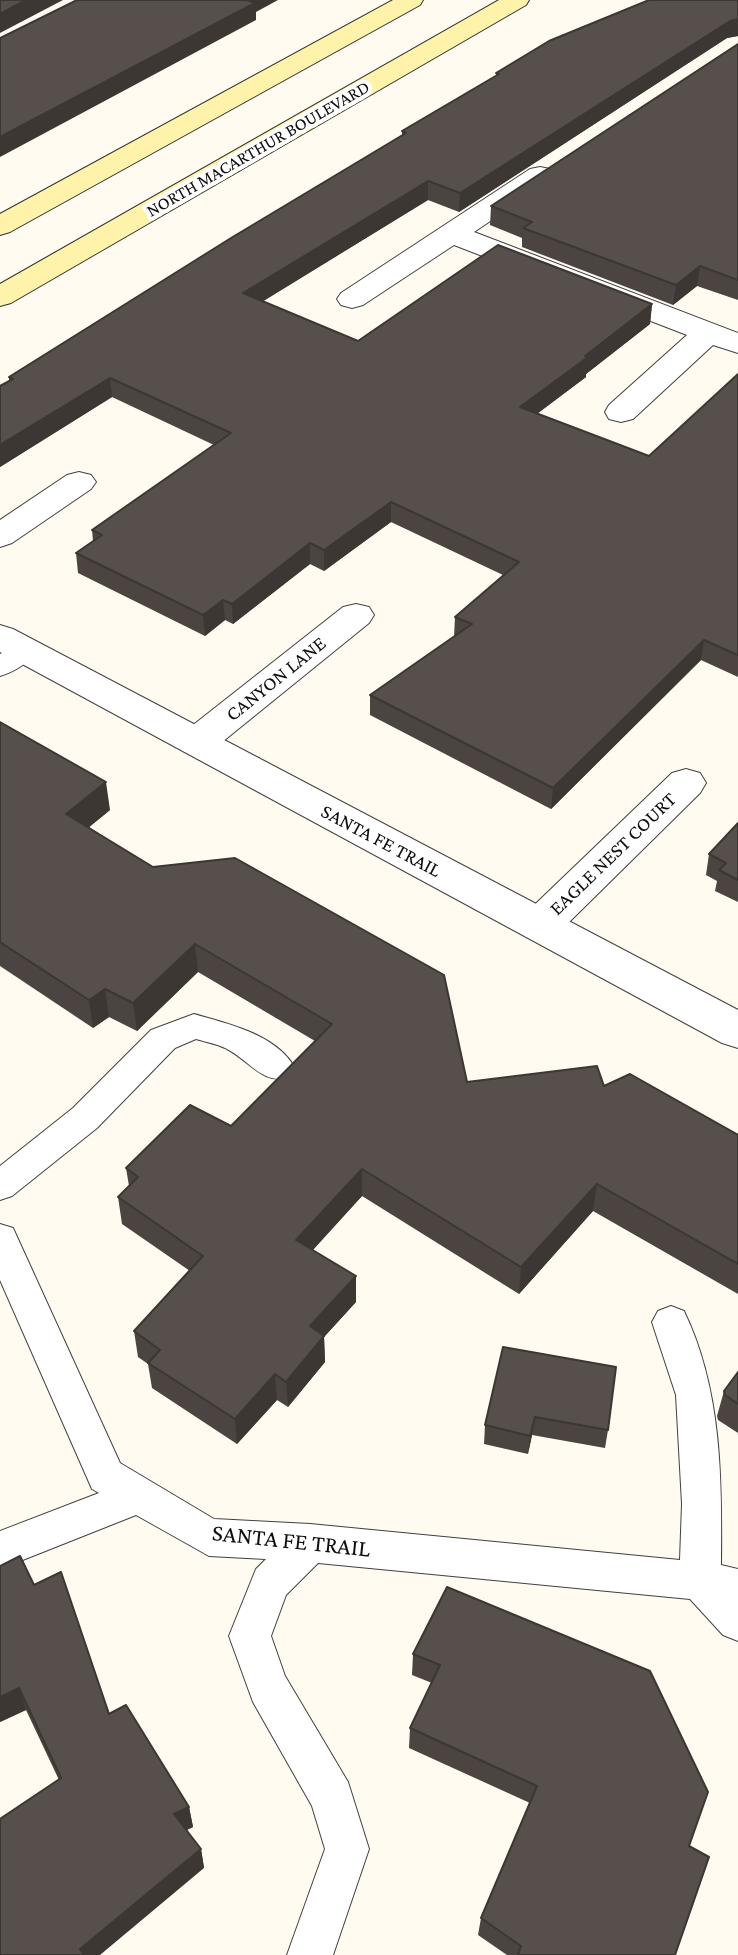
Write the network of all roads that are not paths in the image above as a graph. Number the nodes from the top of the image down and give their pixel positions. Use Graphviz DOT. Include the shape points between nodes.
graph roads {
  1 [pos="411,0"];
  2 [pos="517,0"];
  3 [pos="567,158"];
  4 [pos="0,226"];
  5 [pos="453,234"];
  6 [pos="0,297"];
  7 [pos="352,299"];
  8 [pos="723,339"];
  9 [pos="621,412"];
  10 [pos="79,482"];
  11 [pos="0,536"];
  12 [pos="356,615"];
  13 [pos="8,651"];
  14 [pos="197,742"];
  15 [pos="686,783"];
  16 [pos="540,925"];
  17 [pos="738,1031"];
  18 [pos="278,1068"];
  19 [pos="0,1186"];
  20 [pos="0,1239"];
  21 [pos="671,1322"];
  22 [pos="139,1495"];
  23 [pos="310,1543"];
  24 [pos="0,1550"];
  25 [pos="719,1585"];
  26 [pos="738,1621"];
  27 [pos="310,1955"];
  1 -- 4 [label="main road"];
  2 -- 6 [label="main road, NORTH MACARTHUR BOULEVARD"];
  3 -- 5 [label="street"];
  5 -- 7 [label="street"];
  5 -- 8 [label="street"];
  8 -- 9 [label="street"];
  10 -- 11 [label="street"];
  12 -- 14 [label="street, CANYON LANE"];
  13 -- 14 [label="street, SANTA FE TRAIL"];
  14 -- 16 [label="street, SANTA FE TRAIL"];
  15 -- 16 [label="street, EAGLE NEST COURT"];
  16 -- 17 [label="street, SANTA FE TRAIL"];
  18 -- 19 [label="lane" via="239,1040 194,1026 163,1039 85,1118"];
  20 -- 22 [label="lane, SANTA FE TRAIL" via="106,1476"];
  21 -- 25 [label="lane" via="695,1395 702,1504"];
  22 -- 23 [label="lane, SANTA FE TRAIL" via="209,1537"];
  22 -- 24 [label="lane"];
  23 -- 25 [label="lane, SANTA FE TRAIL"];
  23 -- 27 [label="lane" via="270,1583 250,1636 268,1687 332,1798 347,1849"];
  25 -- 26 [label="lane"];
}
